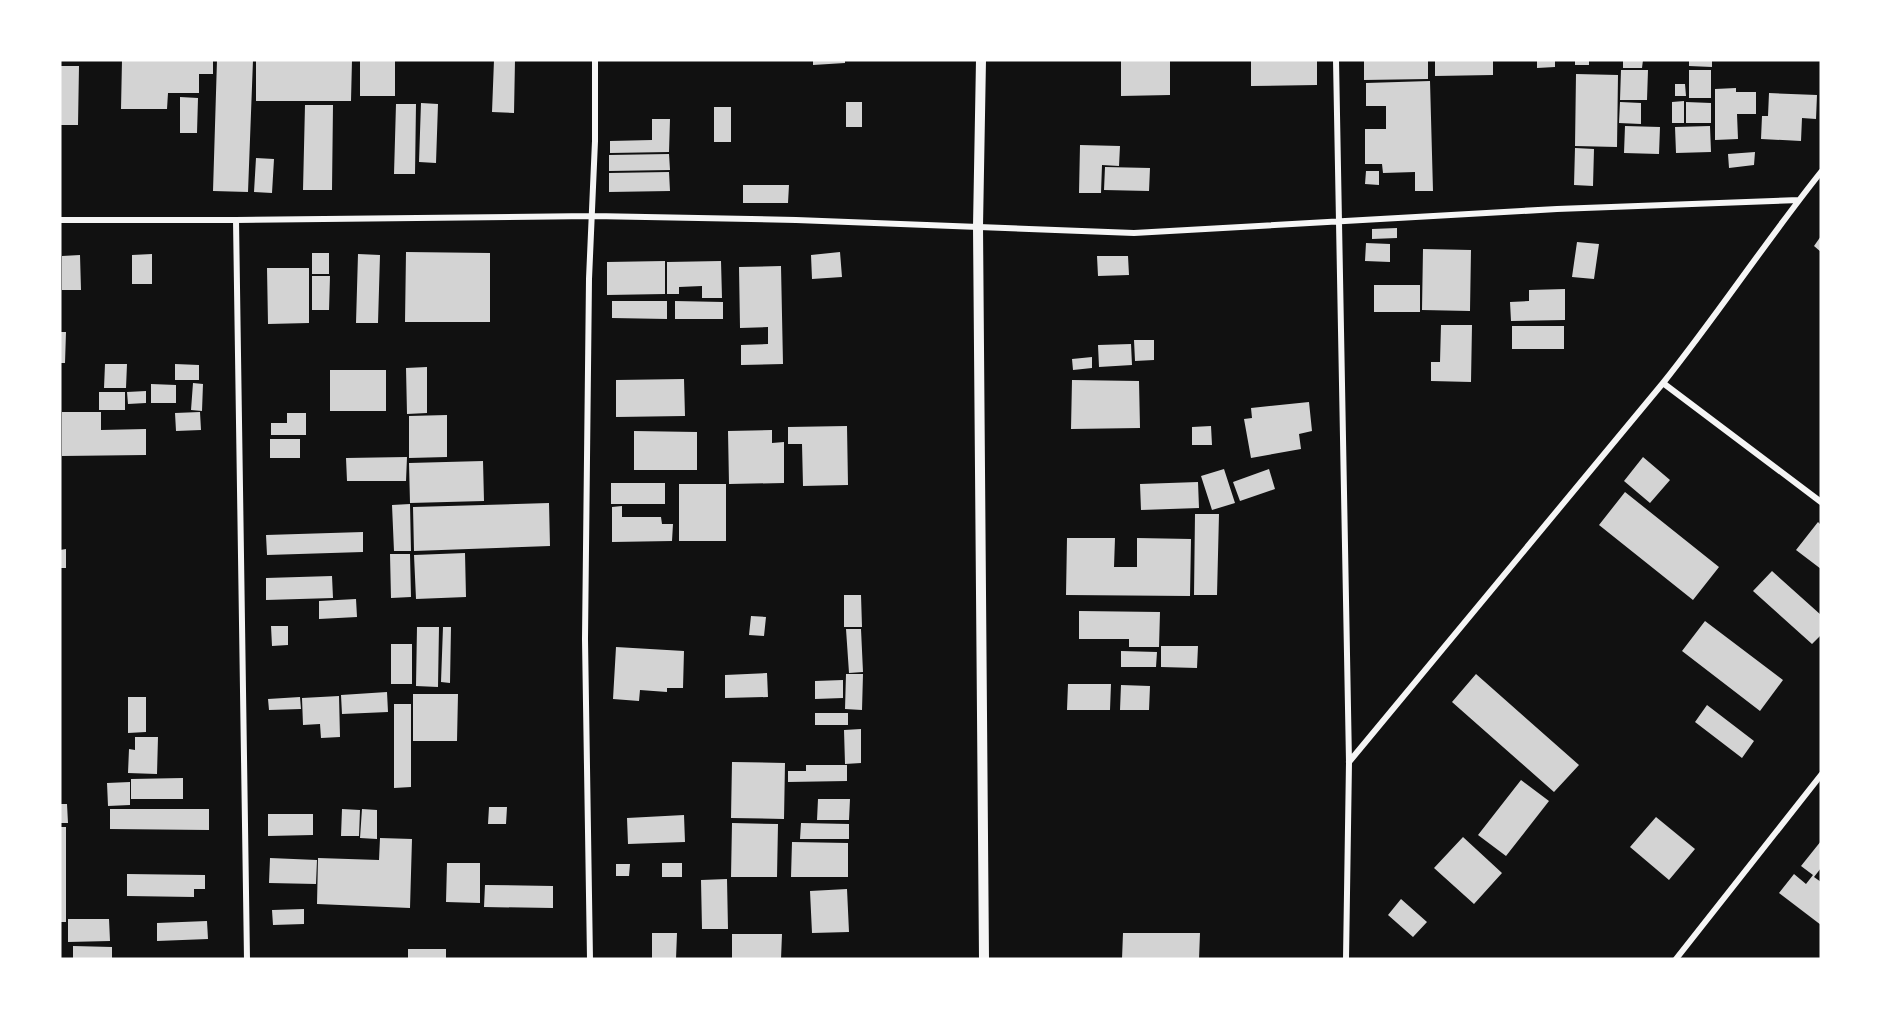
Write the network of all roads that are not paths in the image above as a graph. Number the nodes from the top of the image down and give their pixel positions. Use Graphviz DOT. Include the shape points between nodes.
graph roads {
  1 [pos="595,60"];
  2 [pos="981,60"];
  3 [pos="1336,60"];
  4 [pos="1821,172"];
  5 [pos="1799,200"];
  6 [pos="593,216"];
  7 [pos="60,220"];
  8 [pos="236,220"];
  9 [pos="1338,221"];
  10 [pos="978,226"];
  11 [pos="1663,383"];
  12 [pos="1821,502"];
  13 [pos="1349,762"];
  14 [pos="1821,775"];
  15 [pos="247,959"];
  16 [pos="590,959"];
  17 [pos="984,959"];
  18 [pos="1346,959"];
  19 [pos="1676,959"];
  1 -- 6 [label="street"];
  2 -- 10 [label="street"];
  3 -- 9 [label="street"];
  4 -- 5 [label="street"];
  5 -- 9 [label="street"];
  5 -- 11 [label="street"];
  6 -- 8 [label="street"];
  6 -- 10 [label="street"];
  6 -- 16 [label="street" via="585,639"];
  7 -- 8 [label="street"];
  8 -- 15 [label="street"];
  9 -- 10 [label="street" via="1134,233"];
  9 -- 13 [label="street"];
  10 -- 17 [label="street"];
  11 -- 12 [label="street"];
  11 -- 13 [label="street"];
  13 -- 18 [label="street"];
  14 -- 19 [label="street"];
}
